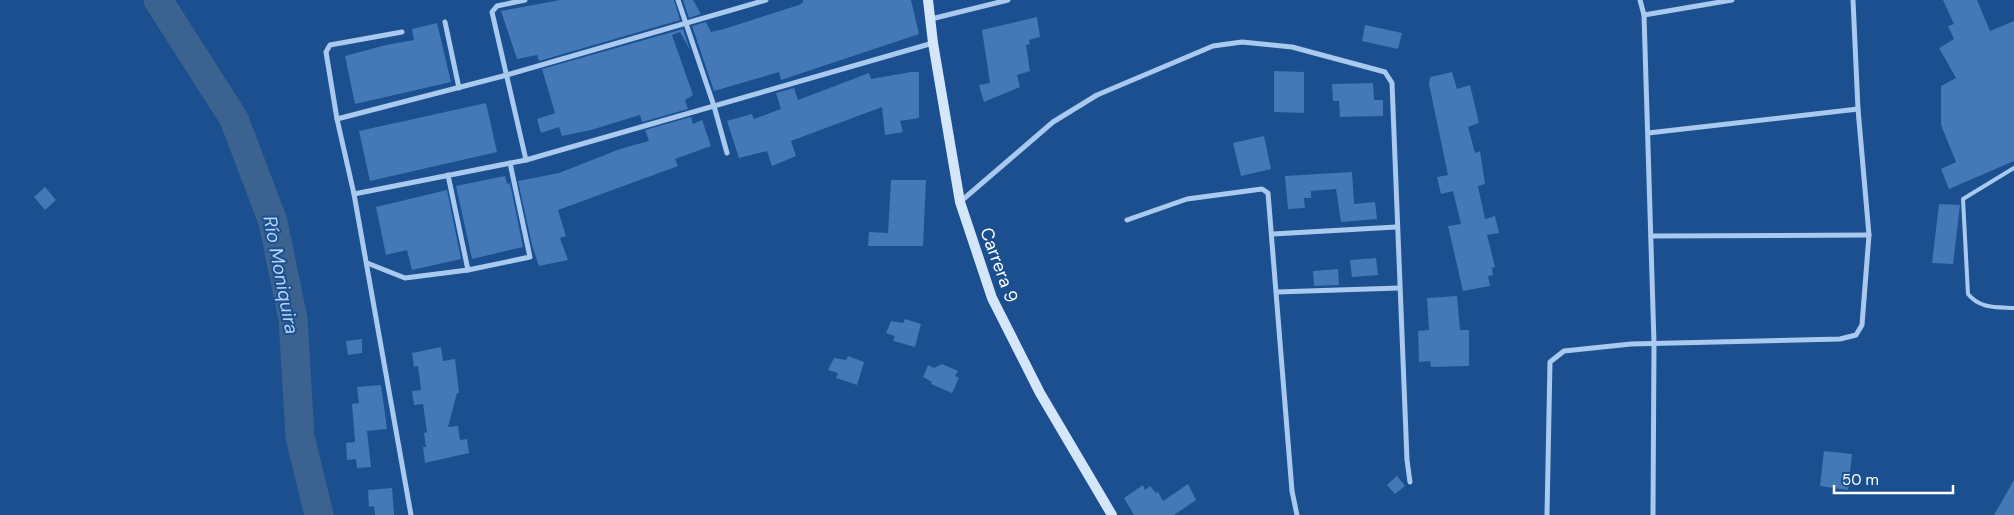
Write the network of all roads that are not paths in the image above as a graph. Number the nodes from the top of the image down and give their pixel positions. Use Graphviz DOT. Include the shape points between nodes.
graph roads {
  1 [pos="525,0"];
  2 [pos="678,0"];
  3 [pos="766,0"];
  4 [pos="928,0"];
  5 [pos="1008,0"];
  6 [pos="1640,0"];
  7 [pos="1732,0"];
  8 [pos="1853,0"];
  9 [pos="1644,15"];
  10 [pos="931,19"];
  11 [pos="445,22"];
  12 [pos="686,23"];
  13 [pos="402,32"];
  14 [pos="933,43"];
  15 [pos="507,75"];
  16 [pos="459,88"];
  17 [pos="714,106"];
  18 [pos="1858,109"];
  19 [pos="337,119"];
  20 [pos="1648,133"];
  21 [pos="727,154"];
  22 [pos="526,160"];
  23 [pos="510,163"];
  24 [pos="2014,168"];
  25 [pos="448,175"];
  26 [pos="354,194"];
  27 [pos="960,202"];
  28 [pos="1127,220"];
  29 [pos="1396,227"];
  30 [pos="1273,234"];
  31 [pos="1869,235"];
  32 [pos="1651,236"];
  33 [pos="367,263"];
  34 [pos="468,270"];
  35 [pos="1399,288"];
  36 [pos="1277,292"];
  37 [pos="2014,308"];
  38 [pos="1654,343"];
  39 [pos="1410,482"];
  40 [pos="411,515"];
  41 [pos="1112,515"];
  42 [pos="1297,515"];
  43 [pos="1547,515"];
  44 [pos="1653,515"];
  1 -- 15 [label="street" via="497,6 492,12"];
  2 -- 12 [label="street"];
  3 -- 12 [label="street"];
  4 -- 10 [label="main road, Carrera 9"];
  5 -- 10 [label="street"];
  6 -- 9 [label="street"];
  7 -- 9 [label="street"];
  8 -- 18 [label="street"];
  9 -- 20 [label="street"];
  10 -- 14 [label="main road, Carrera 9"];
  11 -- 16 [label="street"];
  12 -- 15 [label="street"];
  12 -- 17 [label="street"];
  13 -- 19 [label="street" via="326,48"];
  14 -- 17 [label="street"];
  14 -- 27 [label="main road, Carrera 9"];
  15 -- 16 [label="street"];
  15 -- 22 [label="street"];
  16 -- 19 [label="street"];
  17 -- 21 [label="street"];
  17 -- 22 [label="street"];
  18 -- 20 [label="street"];
  18 -- 31 [label="street"];
  19 -- 26 [label="street"];
  20 -- 32 [label="street"];
  22 -- 23 [label="street"];
  23 -- 25 [label="street"];
  23 -- 34 [label="street" via="530,257"];
  24 -- 37 [label="lane" via="1963,199 1968,294 1974,302 1982,305"];
  25 -- 26 [label="street"];
  25 -- 34 [label="street"];
  26 -- 33 [label="street"];
  27 -- 29 [label="street" via="1053,122 1097,95 1213,46 1242,42 1292,47 1384,72 1389,77 1392,83"];
  27 -- 41 [label="main road, Carrera 9" via="992,298 1040,393"];
  28 -- 30 [label="street" via="1187,200 1262,189 1270,199"];
  29 -- 30 [label="street"];
  29 -- 35 [label="street"];
  30 -- 36 [label="street"];
  31 -- 32 [label="street"];
  31 -- 38 [label="street" via="1862,325 1856,335 1840,339"];
  32 -- 38 [label="street"];
  33 -- 34 [label="street" via="405,278"];
  33 -- 40 [label="street"];
  35 -- 36 [label="street"];
  35 -- 39 [label="street" via="1406,460"];
  36 -- 42 [label="street" via="1292,491"];
  38 -- 43 [label="street" via="1564,351 1550,362"];
  38 -- 44 [label="street"];
}
